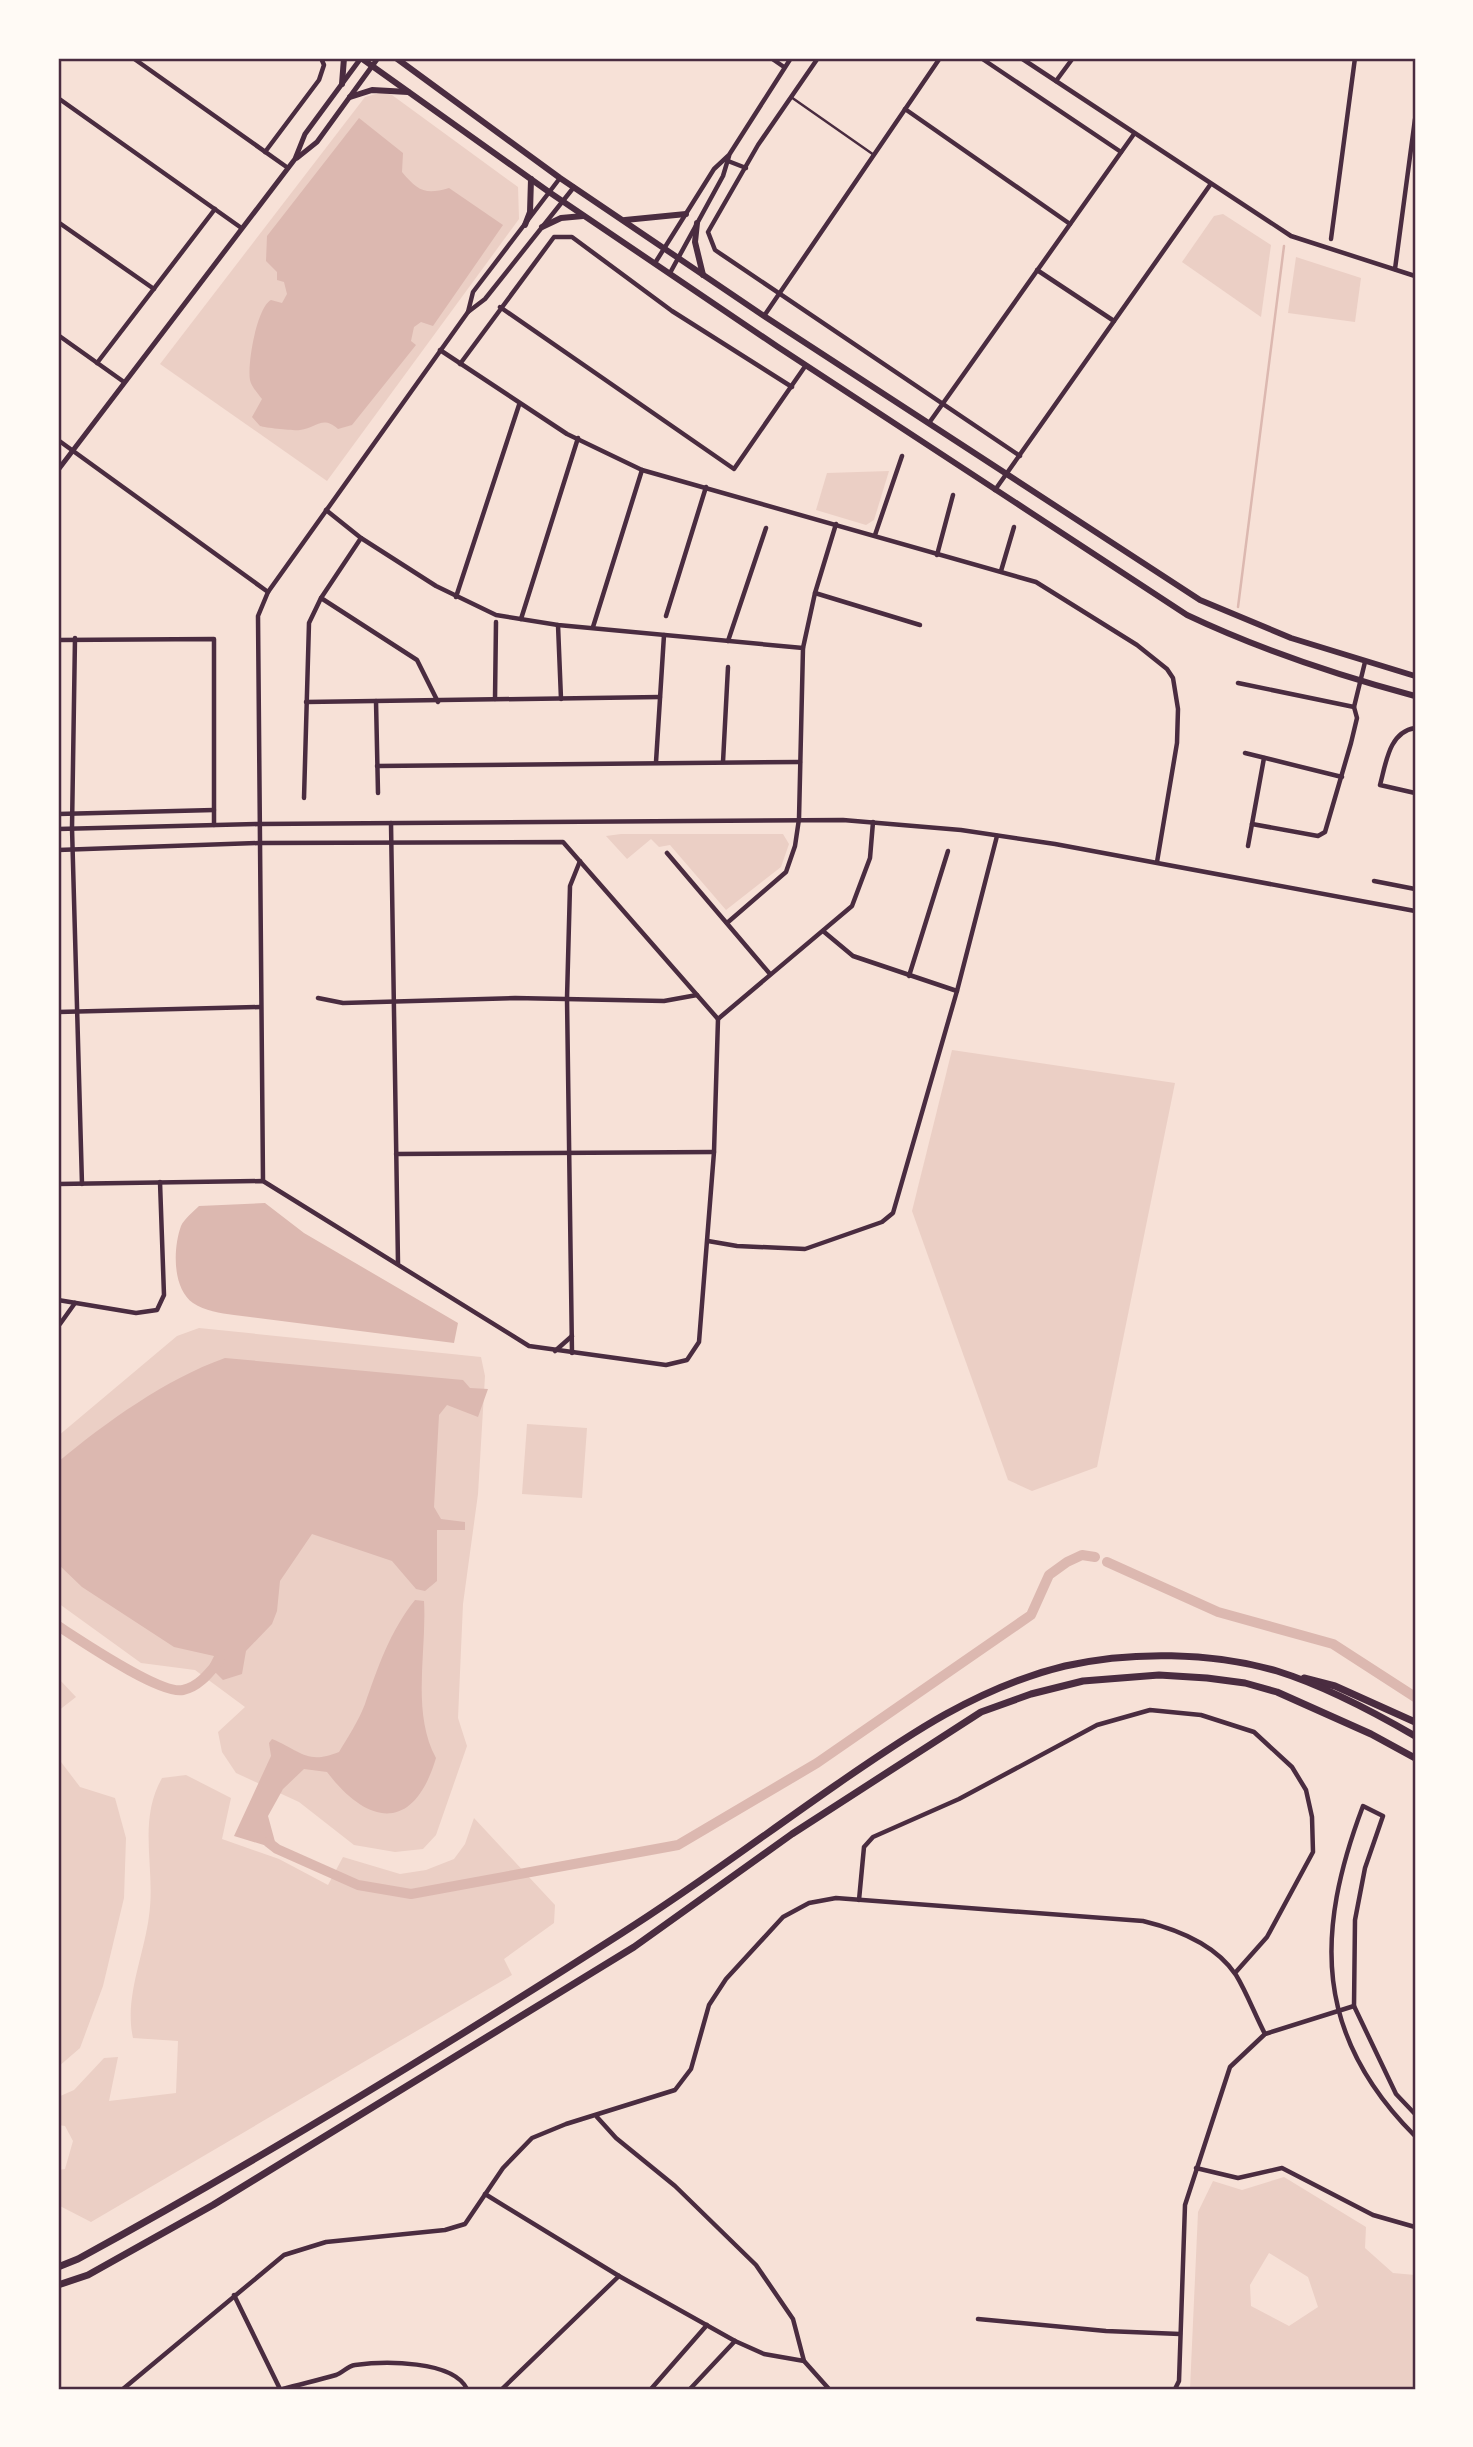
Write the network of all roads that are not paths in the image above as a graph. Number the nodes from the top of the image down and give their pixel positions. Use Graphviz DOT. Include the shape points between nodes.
graph roads {
  1 [pos="133,58"];
  2 [pos="321,58"];
  3 [pos="344,58"];
  4 [pos="361,58"];
  5 [pos="378,58"];
  6 [pos="396,58"];
  7 [pos="771,58"];
  8 [pos="791,58"];
  9 [pos="818,58"];
  10 [pos="940,58"];
  11 [pos="981,58"];
  12 [pos="1021,58"];
  13 [pos="1073,58"];
  14 [pos="1354,58"];
  15 [pos="373,66"];
  16 [pos="784,67"];
  17 [pos="1056,81"];
  18 [pos="342,84"];
  19 [pos="410,92"];
  20 [pos="350,97"];
  21 [pos="791,97"];
  22 [pos="58,98"];
  23 [pos="905,109"];
  24 [pos="1415,120"];
  25 [pos="1134,134"];
  26 [pos="265,152"];
  27 [pos="1121,152"];
  28 [pos="874,155"];
  29 [pos="728,158"];
  30 [pos="295,159"];
  31 [pos="1412,162"];
  32 [pos="288,168"];
  33 [pos="746,169"];
  34 [pos="560,178"];
  35 [pos="531,179"];
  36 [pos="1210,185"];
  37 [pos="574,187"];
  38 [pos="549,192"];
  39 [pos="562,201"];
  40 [pos="215,209"];
  41 [pos="687,214"];
  42 [pos="585,216"];
  43 [pos="623,220"];
  44 [pos="58,222"];
  45 [pos="698,223"];
  46 [pos="1070,224"];
  47 [pos="525,225"];
  48 [pos="240,227"];
  49 [pos="542,227"];
  50 [pos="1331,239"];
  51 [pos="664,248"];
  52 [pos="679,258"];
  53 [pos="655,263"];
  54 [pos="1037,270"];
  55 [pos="1395,270"];
  56 [pos="670,273"];
  57 [pos="703,275"];
  58 [pos="1415,276"];
  59 [pos="154,289"];
  60 [pos="779,293"];
  61 [pos="500,307"];
  62 [pos="468,312"];
  63 [pos="764,316"];
  64 [pos="1114,321"];
  65 [pos="58,335"];
  66 [pos="440,350"];
  67 [pos="97,363"];
  68 [pos="460,364"];
  69 [pos="806,365"];
  70 [pos="124,382"];
  71 [pos="792,387"];
  72 [pos="943,403"];
  73 [pos="519,405"];
  74 [pos="928,424"];
  75 [pos="578,438"];
  76 [pos="58,440"];
  77 [pos="73,451"];
  78 [pos="902,456"];
  79 [pos="1020,456"];
  80 [pos="58,470"];
  81 [pos="642,470"];
  82 [pos="1007,474"];
  83 [pos="706,487"];
  84 [pos="995,490"];
  85 [pos="953,495"];
  86 [pos="326,510"];
  87 [pos="836,524"];
  88 [pos="1014,527"];
  89 [pos="766,528"];
  90 [pos="875,535"];
  91 [pos="360,538"];
  92 [pos="937,555"];
  93 [pos="1001,571"];
  94 [pos="268,592"];
  95 [pos="815,593"];
  96 [pos="456,597"];
  97 [pos="321,598"];
  98 [pos="666,616"];
  99 [pos="521,619"];
  100 [pos="496,622"];
  101 [pos="558,625"];
  102 [pos="920,625"];
  103 [pos="593,627"];
  104 [pos="664,635"];
  105 [pos="75,638"];
  106 [pos="58,640"];
  107 [pos="728,641"];
  108 [pos="803,648"];
  109 [pos="1365,662"];
  110 [pos="728,667"];
  111 [pos="1415,676"];
  112 [pos="1360,682"];
  113 [pos="1238,683"];
  114 [pos="1415,696"];
  115 [pos="660,697"];
  116 [pos="495,699"];
  117 [pos="561,699"];
  118 [pos="376,701"];
  119 [pos="306,702"];
  120 [pos="438,702"];
  121 [pos="1354,707"];
  122 [pos="1415,728"];
  123 [pos="1245,753"];
  124 [pos="1264,758"];
  125 [pos="656,762"];
  126 [pos="723,762"];
  127 [pos="800,762"];
  128 [pos="377,766"];
  129 [pos="1342,777"];
  130 [pos="378,793"];
  131 [pos="1415,793"];
  132 [pos="304,798"];
  133 [pos="214,810"];
  134 [pos="58,814"];
  135 [pos="73,814"];
  136 [pos="799,819"];
  137 [pos="873,822"];
  138 [pos="391,823"];
  139 [pos="258,824"];
  140 [pos="1252,824"];
  141 [pos="214,825"];
  142 [pos="72,828"];
  143 [pos="58,829"];
  144 [pos="997,836"];
  145 [pos="259,843"];
  146 [pos="391,843"];
  147 [pos="1248,846"];
  148 [pos="73,849"];
  149 [pos="58,850"];
  150 [pos="948,851"];
  151 [pos="667,853"];
  152 [pos="580,861"];
  153 [pos="1157,862"];
  154 [pos="1374,881"];
  155 [pos="1415,888"];
  156 [pos="1415,911"];
  157 [pos="727,923"];
  158 [pos="823,931"];
  159 [pos="770,974"];
  160 [pos="909,976"];
  161 [pos="957,991"];
  162 [pos="697,995"];
  163 [pos="567,998"];
  164 [pos="318,999"];
  165 [pos="394,1002"];
  166 [pos="260,1007"];
  167 [pos="58,1012"];
  168 [pos="77,1012"];
  169 [pos="718,1019"];
  170 [pos="714,1152"];
  171 [pos="571,1153"];
  172 [pos="396,1154"];
  173 [pos="263,1181"];
  174 [pos="160,1182"];
  175 [pos="58,1184"];
  176 [pos="82,1184"];
  177 [pos="708,1241"];
  178 [pos="398,1264"];
  179 [pos="58,1300"];
  180 [pos="76,1303"];
  181 [pos="58,1314"];
  182 [pos="59,1326"];
  183 [pos="573,1335"];
  184 [pos="555,1351"];
  185 [pos="572,1353"];
  186 [pos="580,1354"];
  187 [pos="1279,1672"];
  188 [pos="1415,1722"];
  189 [pos="1415,1736"];
  190 [pos="1415,1758"];
  191 [pos="859,1900"];
  192 [pos="1235,1973"];
  193 [pos="1354,2006"];
  194 [pos="1336,2011"];
  195 [pos="1265,2034"];
  196 [pos="1415,2114"];
  197 [pos="597,2117"];
  198 [pos="1415,2136"];
  199 [pos="1196,2168"];
  200 [pos="485,2194"];
  201 [pos="1415,2227"];
  202 [pos="58,2267"];
  203 [pos="619,2276"];
  204 [pos="58,2285"];
  205 [pos="234,2295"];
  206 [pos="978,2319"];
  207 [pos="707,2325"];
  208 [pos="1180,2334"];
  209 [pos="735,2341"];
  210 [pos="804,2361"];
  211 [pos="123,2389"];
  212 [pos="282,2389"];
  213 [pos="467,2389"];
  214 [pos="502,2389"];
  215 [pos="651,2389"];
  216 [pos="690,2389"];
  217 [pos="829,2389"];
  218 [pos="1175,2389"];
  1 -- 26 [label="street"];
  2 -- 26 [label="street" via="324,65 319,80"];
  3 -- 18 [label="main road"];
  4 -- 15 [label="main road"];
  4 -- 18 [label="street"];
  5 -- 15 [label="street"];
  6 -- 34 [label="main road"];
  7 -- 16 [label="street"];
  8 -- 16 [label="street"];
  9 -- 21 [label="street"];
  10 -- 23 [label="street"];
  11 -- 27 [label="street"];
  12 -- 17 [label="street"];
  13 -- 17 [label="street"];
  14 -- 50 [label="street"];
  15 -- 19 [label="main road"];
  15 -- 20 [label="street"];
  16 -- 29 [label="street"];
  17 -- 25 [label="street"];
  18 -- 30 [label="street" via="305,134"];
  19 -- 20 [label="main road" via="372,90"];
  19 -- 35 [label="main road"];
  20 -- 30 [label="street" via="317,142"];
  21 -- 28 [label="street"];
  21 -- 33 [label="street"];
  22 -- 40 [label="street"];
  23 -- 28 [label="street"];
  23 -- 46 [label="street"];
  24 -- 31 [label="street"];
  25 -- 27 [label="street"];
  25 -- 36 [label="street"];
  26 -- 32 [label="street"];
  27 -- 46 [label="street"];
  28 -- 60 [label="street"];
  29 -- 33 [label="street"];
  29 -- 41 [label="street" via="714,169"];
  29 -- 45 [label="street"];
  30 -- 32 [label="street"];
  31 -- 55 [label="street"];
  32 -- 48 [label="street"];
  33 -- 60 [label="street" via="708,232 715,250"];
  34 -- 37 [label="main road"];
  34 -- 38 [label="street"];
  35 -- 38 [label="main road"];
  35 -- 47 [label="main road"];
  36 -- 55 [label="street" via="1291,236"];
  36 -- 64 [label="street"];
  37 -- 39 [label="street"];
  37 -- 43 [label="main road"];
  38 -- 39 [label="main road"];
  38 -- 47 [label="street"];
  39 -- 42 [label="main road"];
  39 -- 49 [label="street"];
  40 -- 48 [label="street"];
  40 -- 59 [label="street"];
  41 -- 43 [label="main road"];
  41 -- 51 [label="street"];
  42 -- 49 [label="main road" via="562,218"];
  42 -- 53 [label="main road"];
  43 -- 51 [label="main road"];
  44 -- 59 [label="street"];
  45 -- 52 [label="street"];
  45 -- 57 [label="main road" via="695,242"];
  46 -- 54 [label="street"];
  47 -- 62 [label="street" via="473,292"];
  48 -- 70 [label="street"];
  49 -- 62 [label="street" via="485,299"];
  51 -- 52 [label="main road"];
  51 -- 53 [label="street"];
  52 -- 56 [label="street"];
  52 -- 57 [label="main road"];
  53 -- 56 [label="main road"];
  54 -- 64 [label="street"];
  54 -- 72 [label="street"];
  55 -- 58 [label="street"];
  56 -- 69 [label="main road"];
  57 -- 63 [label="main road"];
  59 -- 67 [label="street"];
  60 -- 63 [label="street"];
  60 -- 72 [label="street"];
  61 -- 68 [label="street"];
  61 -- 71 [label="street" via="554,236 572,237 672,311"];
  61 -- 71 [label="street" via="734,469"];
  62 -- 66 [label="street"];
  63 -- 74 [label="main road"];
  64 -- 79 [label="street"];
  65 -- 67 [label="street"];
  66 -- 68 [label="street"];
  66 -- 86 [label="street"];
  67 -- 70 [label="street"];
  68 -- 73 [label="street"];
  69 -- 71 [label="street"];
  69 -- 84 [label="main road"];
  70 -- 77 [label="street"];
  72 -- 74 [label="street"];
  72 -- 79 [label="street"];
  73 -- 75 [label="street"];
  73 -- 96 [label="street"];
  74 -- 82 [label="main road"];
  75 -- 81 [label="street"];
  75 -- 99 [label="street"];
  76 -- 77 [label="street"];
  77 -- 80 [label="street"];
  77 -- 94 [label="street"];
  78 -- 90 [label="street"];
  79 -- 82 [label="street"];
  81 -- 83 [label="street"];
  81 -- 103 [label="street"];
  82 -- 84 [label="street"];
  82 -- 109 [label="main road" via="1200,600 1291,638"];
  83 -- 87 [label="street"];
  83 -- 98 [label="street"];
  84 -- 112 [label="main road" via="1187,615 1249,644"];
  85 -- 92 [label="street"];
  86 -- 91 [label="street"];
  86 -- 94 [label="street"];
  87 -- 90 [label="street"];
  87 -- 95 [label="street"];
  88 -- 93 [label="street"];
  89 -- 107 [label="street"];
  90 -- 92 [label="street"];
  91 -- 96 [label="street"];
  91 -- 97 [label="street"];
  92 -- 93 [label="street"];
  93 -- 153 [label="street" via="1036,582 1137,645 1173,678 1177,743"];
  94 -- 139 [label="street" via="258,616"];
  95 -- 102 [label="street"];
  95 -- 108 [label="street"];
  96 -- 99 [label="street" via="496,615"];
  97 -- 119 [label="street" via="309,623"];
  97 -- 120 [label="street" via="417,660"];
  99 -- 101 [label="street"];
  100 -- 116 [label="street"];
  101 -- 103 [label="street"];
  101 -- 117 [label="street"];
  103 -- 104 [label="street"];
  104 -- 107 [label="street"];
  104 -- 115 [label="street"];
  105 -- 106 [label="street"];
  105 -- 133 [label="street" via="214,639"];
  105 -- 135 [label="street"];
  107 -- 108 [label="street"];
  108 -- 127 [label="street"];
  109 -- 111 [label="main road"];
  109 -- 112 [label="street"];
  110 -- 126 [label="street"];
  112 -- 114 [label="main road"];
  112 -- 121 [label="street"];
  113 -- 121 [label="street"];
  115 -- 117 [label="street"];
  115 -- 125 [label="street"];
  116 -- 117 [label="street"];
  116 -- 120 [label="street"];
  118 -- 119 [label="street"];
  118 -- 120 [label="street"];
  118 -- 128 [label="street"];
  119 -- 132 [label="street"];
  121 -- 129 [label="street" via="1357,718"];
  122 -- 131 [label="street" via="1403,731 1392,745 1380,785"];
  123 -- 124 [label="street"];
  124 -- 129 [label="street"];
  124 -- 140 [label="street"];
  125 -- 126 [label="street"];
  125 -- 128 [label="street"];
  126 -- 127 [label="street"];
  127 -- 136 [label="street"];
  128 -- 130 [label="street"];
  129 -- 140 [label="street" via="1325,832 1318,836"];
  133 -- 135 [label="street"];
  133 -- 141 [label="street"];
  134 -- 135 [label="street"];
  135 -- 142 [label="street"];
  136 -- 137 [label="street"];
  136 -- 138 [label="street"];
  136 -- 157 [label="street" via="786,872"];
  137 -- 144 [label="street"];
  137 -- 158 [label="street" via="870,858 857,897"];
  138 -- 139 [label="street"];
  138 -- 146 [label="street"];
  139 -- 141 [label="street"];
  139 -- 145 [label="street"];
  140 -- 147 [label="street"];
  141 -- 142 [label="street"];
  142 -- 143 [label="street"];
  142 -- 148 [label="street"];
  144 -- 153 [label="street"];
  144 -- 161 [label="street"];
  145 -- 146 [label="street"];
  145 -- 148 [label="street"];
  145 -- 166 [label="street"];
  146 -- 152 [label="street" via="563,842"];
  146 -- 165 [label="street"];
  148 -- 149 [label="street"];
  148 -- 168 [label="street"];
  150 -- 160 [label="street"];
  151 -- 157 [label="street"];
  152 -- 162 [label="street"];
  152 -- 163 [label="street" via="569,886"];
  153 -- 156 [label="street"];
  154 -- 155 [label="street"];
  157 -- 159 [label="street"];
  158 -- 159 [label="street"];
  158 -- 160 [label="street" via="852,956"];
  159 -- 169 [label="street"];
  160 -- 161 [label="street"];
  161 -- 177 [label="street" via="893,1213 881,1222 805,1249"];
  162 -- 163 [label="street" via="664,1001"];
  162 -- 169 [label="street"];
  163 -- 165 [label="street"];
  163 -- 171 [label="street"];
  164 -- 165 [label="street"];
  165 -- 172 [label="street"];
  166 -- 168 [label="street"];
  166 -- 173 [label="street"];
  167 -- 168 [label="street"];
  168 -- 176 [label="street"];
  169 -- 170 [label="street"];
  170 -- 171 [label="street"];
  170 -- 177 [label="street"];
  171 -- 172 [label="street"];
  171 -- 183 [label="street"];
  172 -- 178 [label="street"];
  173 -- 174 [label="street"];
  173 -- 178 [label="street"];
  174 -- 176 [label="street"];
  174 -- 180 [label="street" via="163,1295 157,1310 136,1313"];
  175 -- 176 [label="street"];
  177 -- 186 [label="street" via="699,1342 687,1360 666,1365"];
  178 -- 184 [label="street" via="522,1343"];
  179 -- 180 [label="street"];
  180 -- 182 [label="street"];
  181 -- 182 [label="street"];
  183 -- 184 [label="street"];
  183 -- 185 [label="street"];
  183 -- 186 [label="street"];
  184 -- 185 [label="street"];
  185 -- 186 [label="street"];
  187 -- 188 [label="highway" via="1335,1686"];
  187 -- 189 [label="highway" via="1368,1710"];
  187 -- 202 [label="highway" via="1169,1657 1119,1658 1068,1665 970,1699 898,1742 624,1932 203,2190"];
  190 -- 204 [label="highway" via="1309,1704 1245,1683 1121,1676 1031,1694 981,1712 792,1834 634,1947 213,2205 88,2275"];
  191 -- 192 [label="street" via="1143,1921 1175,1929 1207,1948"];
  191 -- 192 [label="street" via="863,1847 873,1837 959,1799 1097,1725 1150,1710 1201,1715 1254,1732 1264,1741 1292,1767 1306,1790 1312,1817 1311,1856 1267,1937"];
  191 -- 197 [label="street" via="822,1899 783,1917 726,1979 709,2005 685,2080 675,2090"];
  192 -- 195 [label="street"];
  193 -- 194 [label="street"];
  193 -- 194 [label="street" via="1355,1920 1383,1816 1363,1806 1345,1856 1335,1910 1330,1971"];
  193 -- 196 [label="street" via="1396,2094"];
  194 -- 195 [label="street"];
  194 -- 198 [label="street" via="1393,2114"];
  195 -- 199 [label="street" via="1230,2067"];
  197 -- 200 [label="street" via="532,2138"];
  197 -- 210 [label="street" via="756,2265 793,2319"];
  199 -- 201 [label="street" via="1238,2178 1282,2168 1373,2215"];
  199 -- 208 [label="street" via="1185,2205"];
  200 -- 203 [label="street"];
  200 -- 205 [label="street" via="465,2224 304,2246 284,2255"];
  203 -- 207 [label="street"];
  203 -- 214 [label="street"];
  205 -- 211 [label="street"];
  205 -- 212 [label="street"];
  206 -- 208 [label="street"];
  207 -- 209 [label="street"];
  207 -- 215 [label="street"];
  208 -- 218 [label="street"];
  209 -- 210 [label="street" via="764,2354"];
  209 -- 216 [label="street"];
  210 -- 217 [label="street"];
  212 -- 213 [label="street" via="338,2375 354,2365 374,2364 429,2365 452,2375"];
}
